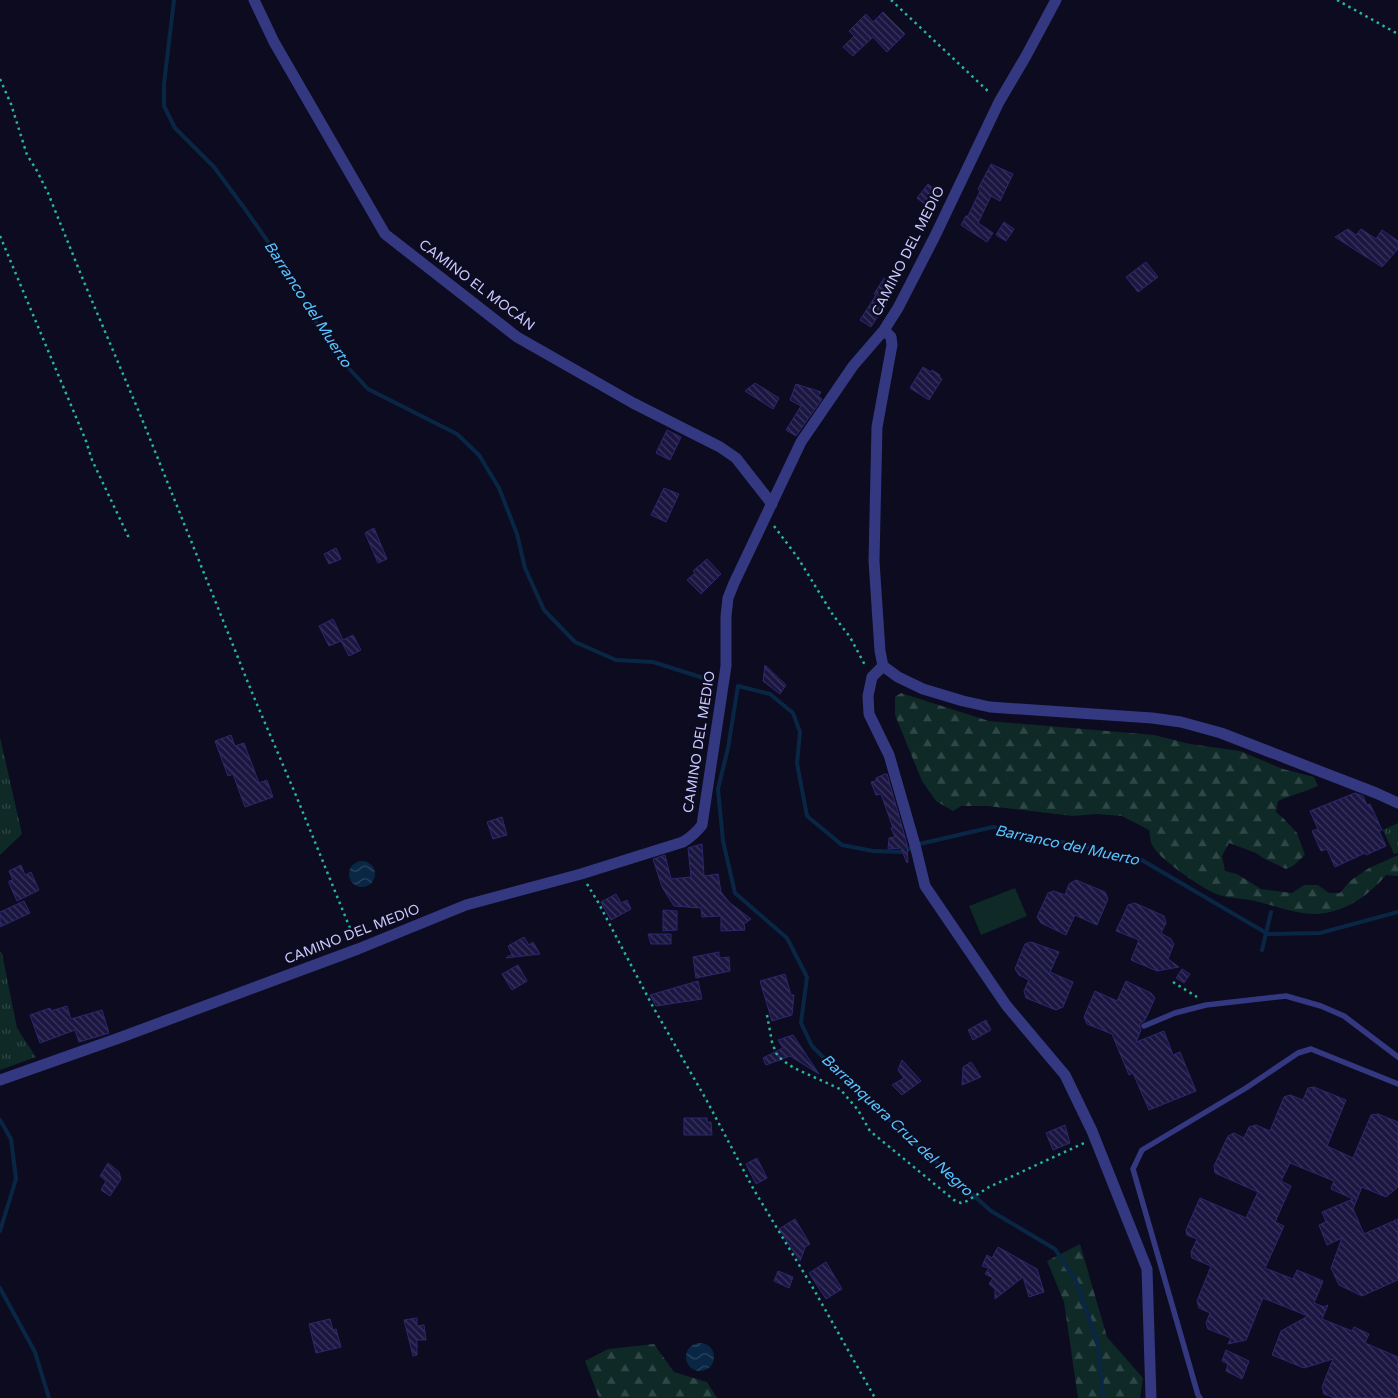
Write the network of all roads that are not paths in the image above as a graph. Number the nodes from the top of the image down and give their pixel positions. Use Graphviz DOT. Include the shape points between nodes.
graph roads {
  1 [pos="254,0"];
  2 [pos="1056,0"];
  3 [pos="884,330"];
  4 [pos="772,504"];
  5 [pos="884,666"];
  6 [pos="1398,803"];
  7 [pos="1144,1026"];
  8 [pos="1398,1057"];
  9 [pos="0,1080"];
  10 [pos="1398,1084"];
  11 [pos="1152,1398"];
  12 [pos="1200,1398"];
  1 -- 4 [label="street, CAMINO EL MOCÁN" via="274,42 385,234 517,337 736,458"];
  2 -- 3 [label="street, CAMINO DEL MEDIO" via="999,102 935,236"];
  3 -- 4 [label="street, CAMINO DEL MEDIO" via="853,366 801,442"];
  3 -- 5 [label="street" via="892,345 878,427 874,561 880,651"];
  4 -- 9 [label="street, CAMINO DEL MEDIO" via="728,598 726,666 702,825 692,837 580,874 466,905 358,949"];
  5 -- 6 [label="street" via="923,689 990,707 1181,722 1221,733"];
  5 -- 11 [label="street" via="872,677 869,714 889,755 925,886 1006,1005 1065,1075 1095,1139 1147,1269"];
  7 -- 8 [label="lane" via="1206,1005 1286,996 1344,1016"];
  10 -- 12 [label="lane" via="1311,1049 1298,1053 1142,1150 1133,1169"];
}
